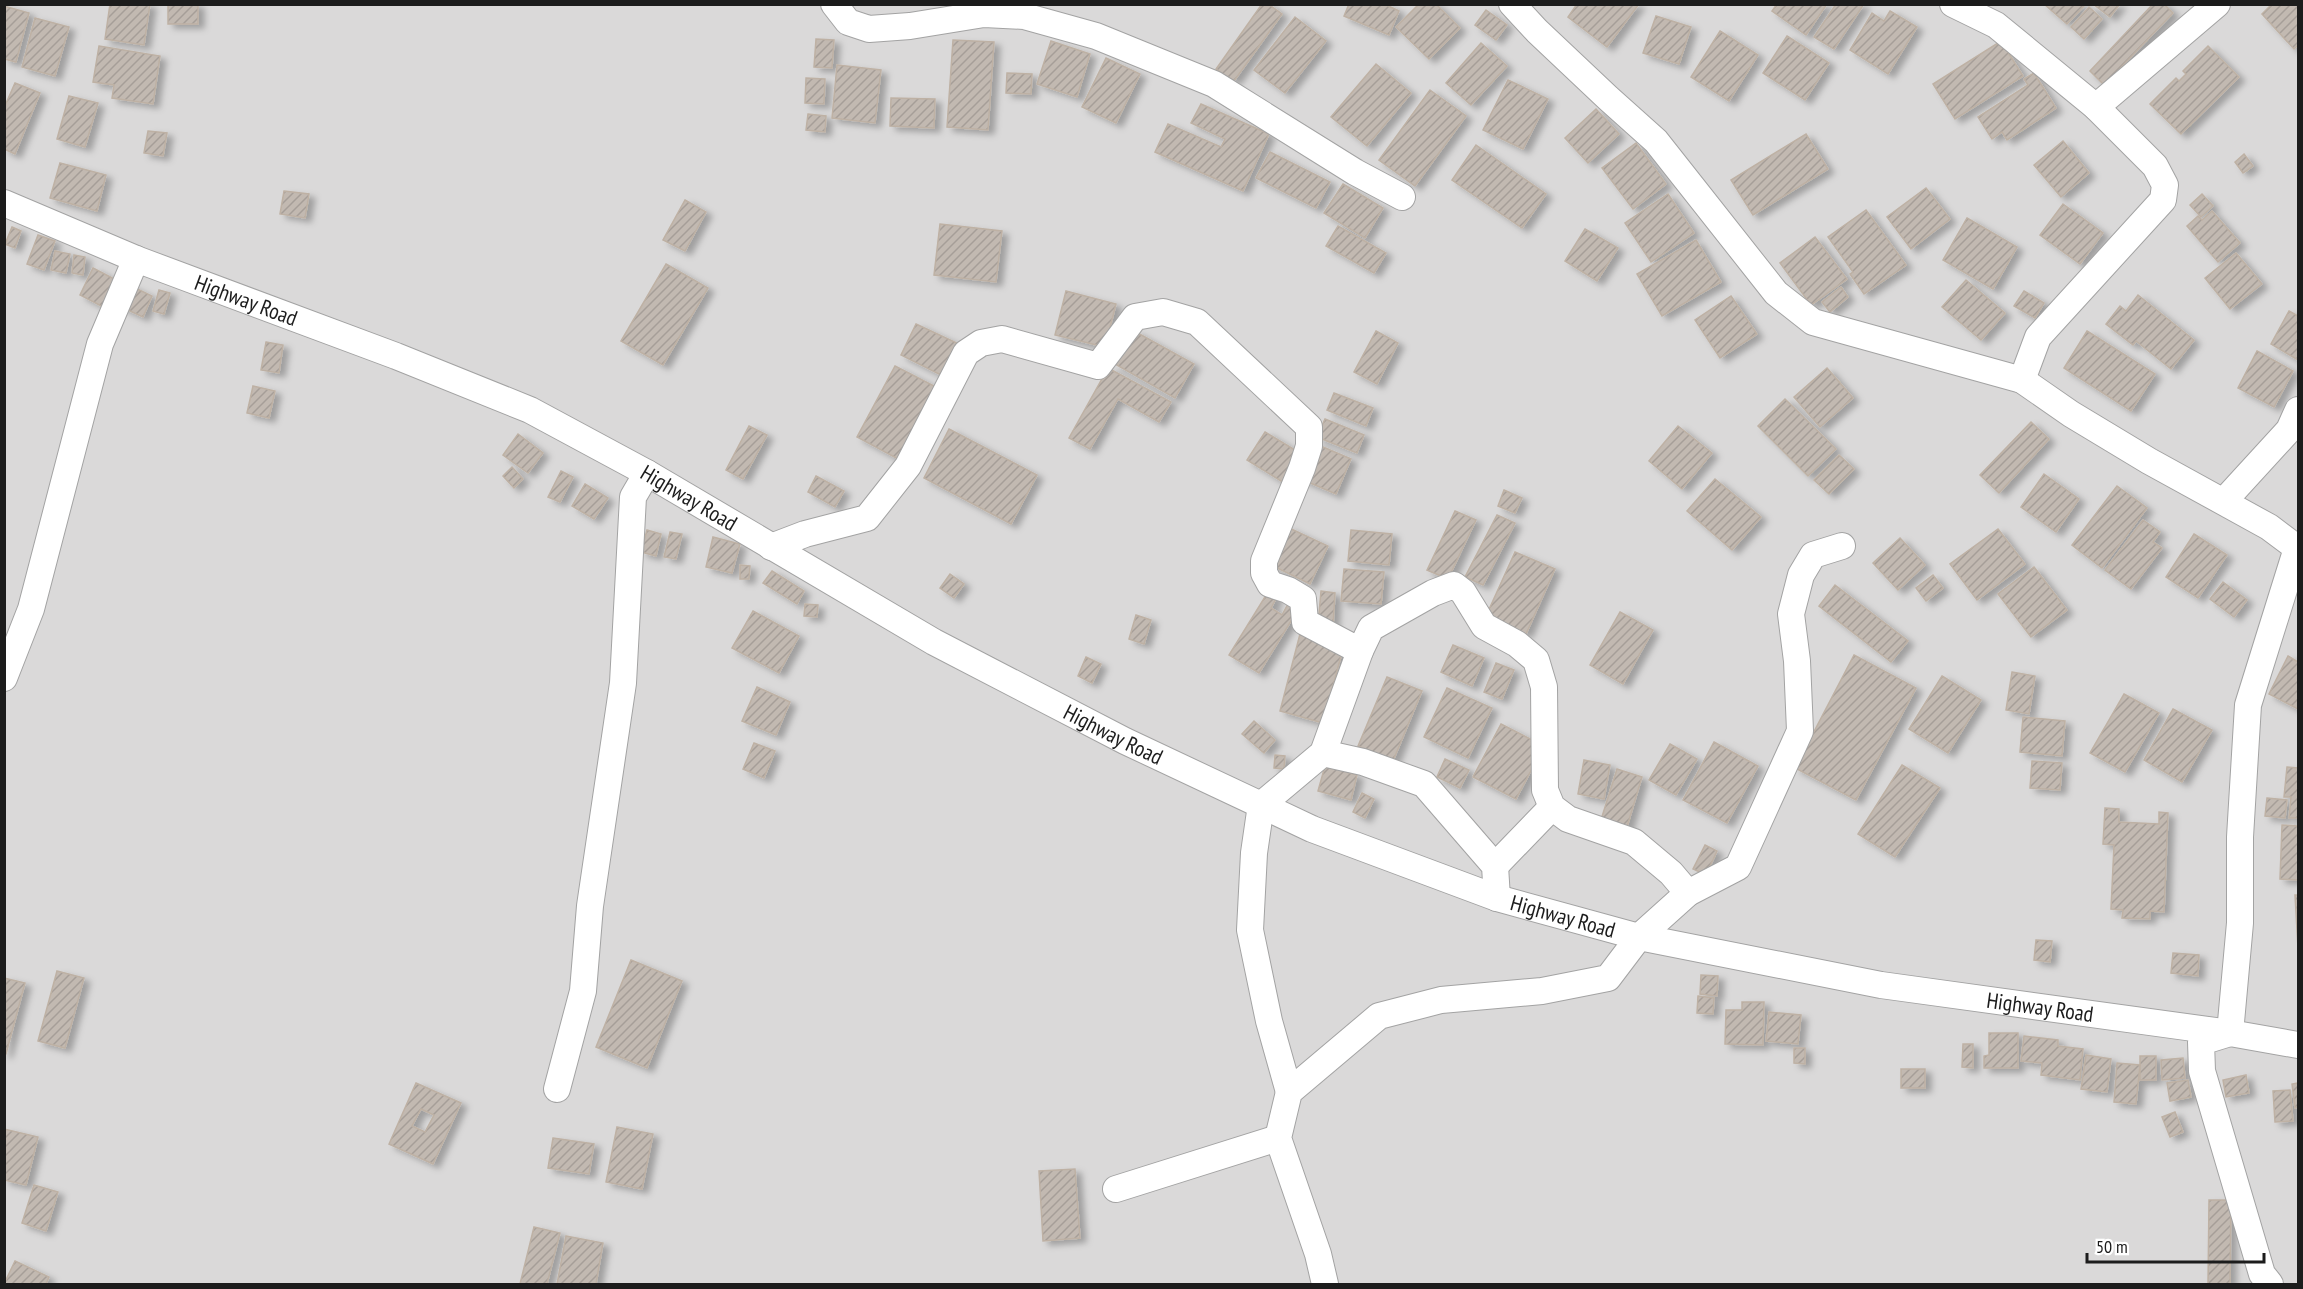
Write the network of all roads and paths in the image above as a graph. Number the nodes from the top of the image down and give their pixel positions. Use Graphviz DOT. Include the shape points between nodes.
graph roads {
  1 [pos="834,4"];
  2 [pos="1512,4"];
  3 [pos="1953,4"];
  4 [pos="2217,4"];
  5 [pos="2096,107"];
  6 [pos="1402,197"];
  7 [pos="4,203"];
  8 [pos="136,259"];
  9 [pos="2022,381"];
  10 [pos="2298,410"];
  11 [pos="647,473"];
  12 [pos="2224,501"];
  13 [pos="1842,546"];
  14 [pos="771,547"];
  15 [pos="2298,548"];
  16 [pos="1360,651"];
  17 [pos="4,678"];
  18 [pos="1323,753"];
  19 [pos="1261,805"];
  20 [pos="1552,807"];
  21 [pos="1495,866"];
  22 [pos="1688,893"];
  23 [pos="1497,898"];
  24 [pos="1639,937"];
  25 [pos="2230,1033"];
  26 [pos="2298,1045"];
  27 [pos="557,1089"];
  28 [pos="1289,1092"];
  29 [pos="1278,1138"];
  30 [pos="1116,1189"];
  31 [pos="1325,1284"];
  32 [pos="2270,1284"];
  1 -- 6 [label="street" via="848,22 868,29 984,14 1024,16 1096,36 1214,84 1354,172"];
  2 -- 9 [label="street" via="1656,141 1776,293 1813,322"];
  3 -- 5 [label="street" via="1996,25"];
  4 -- 5 [label="street"];
  5 -- 9 [label="street" via="2155,166 2165,185 2163,200 2038,337"];
  7 -- 8 [label="street, Highway Road"];
  8 -- 11 [label="street, Highway Road" via="530,410"];
  8 -- 17 [label="street" via="100,344 31,609"];
  9 -- 12 [label="street" via="2071,414"];
  10 -- 12 [label="street" via="2289,430"];
  11 -- 14 [label="street, Highway Road"];
  11 -- 27 [label="street" via="633,496 623,683 590,906 584,991"];
  12 -- 15 [label="street"];
  13 -- 22 [label="street" via="1813,555 1801,576 1791,614 1800,731 1767,807 1738,867"];
  14 -- 16 [label="street" via="867,518 908,466 966,353 981,343 1002,339 1098,366 1135,317 1163,312 1197,322 1309,427 1309,446 1264,561 1264,573 1270,584 1303,599 1305,622"];
  14 -- 19 [label="street, Highway Road" via="934,642 1125,741"];
  15 -- 25 [label="street" via="2248,705 2240,837 2240,923"];
  16 -- 18 [label="street"];
  16 -- 20 [label="street" via="1371,628 1433,592 1455,585 1484,626 1536,660 1544,687 1545,790"];
  18 -- 19 [label="street"];
  18 -- 21 [label="street" via="1363,762 1424,784"];
  19 -- 23 [label="street, Highway Road" via="1312,829"];
  19 -- 28 [label="street" via="1250,930"];
  20 -- 21 [label="street"];
  20 -- 22 [label="street" via="1569,819 1634,842"];
  21 -- 23 [label="street"];
  22 -- 24 [label="street"];
  23 -- 24 [label="street, Highway Road"];
  24 -- 25 [label="street, Highway Road" via="1881,986"];
  24 -- 28 [label="street" via="1608,978 1542,991 1441,1000 1379,1016"];
  25 -- 26 [label="street, Highway Road"];
  25 -- 32 [label="street" via="2201,1042 2202,1071 2262,1274"];
  28 -- 29 [label="street"];
  29 -- 30 [label="street"];
  29 -- 31 [label="street"];
}
